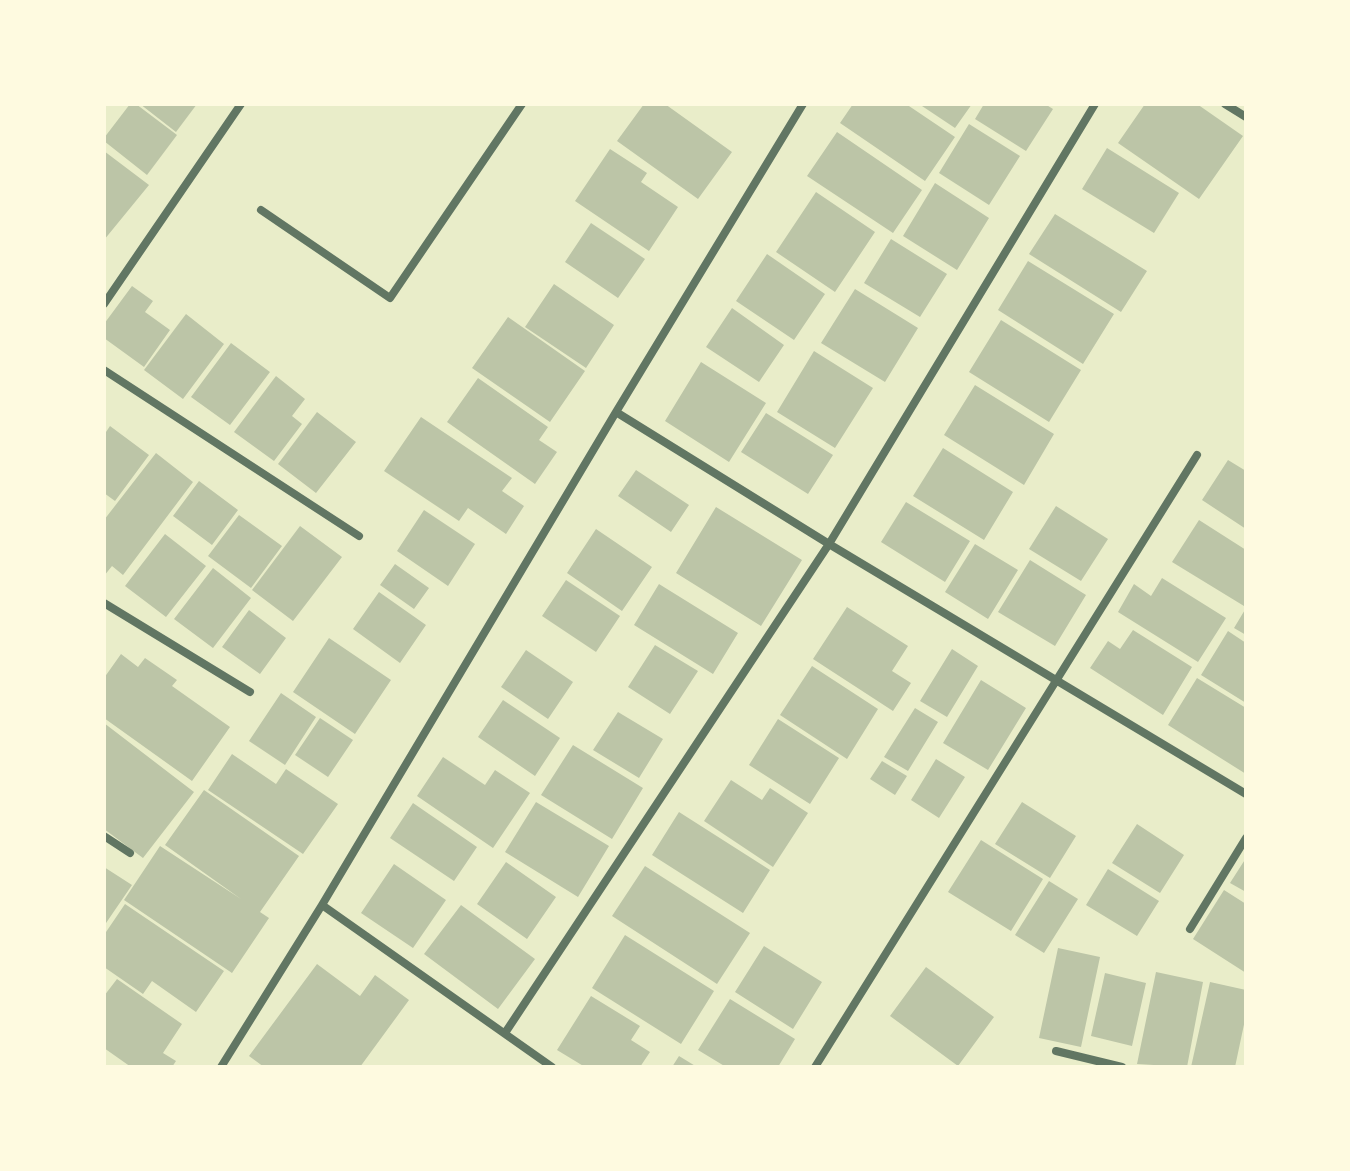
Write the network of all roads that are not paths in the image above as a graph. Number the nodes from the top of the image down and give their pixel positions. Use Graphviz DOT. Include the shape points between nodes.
graph roads {
  1 [pos="241,104"];
  2 [pos="522,104"];
  3 [pos="803,104"];
  4 [pos="1095,104"];
  5 [pos="1225,104"];
  6 [pos="1246,117"];
  7 [pos="261,210"];
  8 [pos="104,304"];
  9 [pos="104,370"];
  10 [pos="616,412"];
  11 [pos="1197,455"];
  12 [pos="359,536"];
  13 [pos="829,544"];
  14 [pos="104,603"];
  15 [pos="1057,680"];
  16 [pos="250,692"];
  17 [pos="1246,794"];
  18 [pos="104,836"];
  19 [pos="1246,838"];
  20 [pos="130,853"];
  21 [pos="322,905"];
  22 [pos="1190,929"];
  23 [pos="505,1033"];
  24 [pos="1056,1051"];
  25 [pos="221,1067"];
  26 [pos="552,1067"];
  27 [pos="815,1067"];
  28 [pos="1122,1067"];
  1 -- 8 [label="street"];
  2 -- 7 [label="street" via="390,298"];
  3 -- 10 [label="street"];
  4 -- 13 [label="street"];
  5 -- 6 [label="street"];
  9 -- 12 [label="street"];
  10 -- 13 [label="street"];
  10 -- 21 [label="street"];
  11 -- 15 [label="street"];
  13 -- 15 [label="street"];
  13 -- 23 [label="street"];
  14 -- 16 [label="street"];
  15 -- 17 [label="street"];
  15 -- 27 [label="street"];
  18 -- 20 [label="street"];
  19 -- 22 [label="street"];
  21 -- 23 [label="street"];
  21 -- 25 [label="street"];
  23 -- 26 [label="street"];
  24 -- 28 [label="street"];
}
